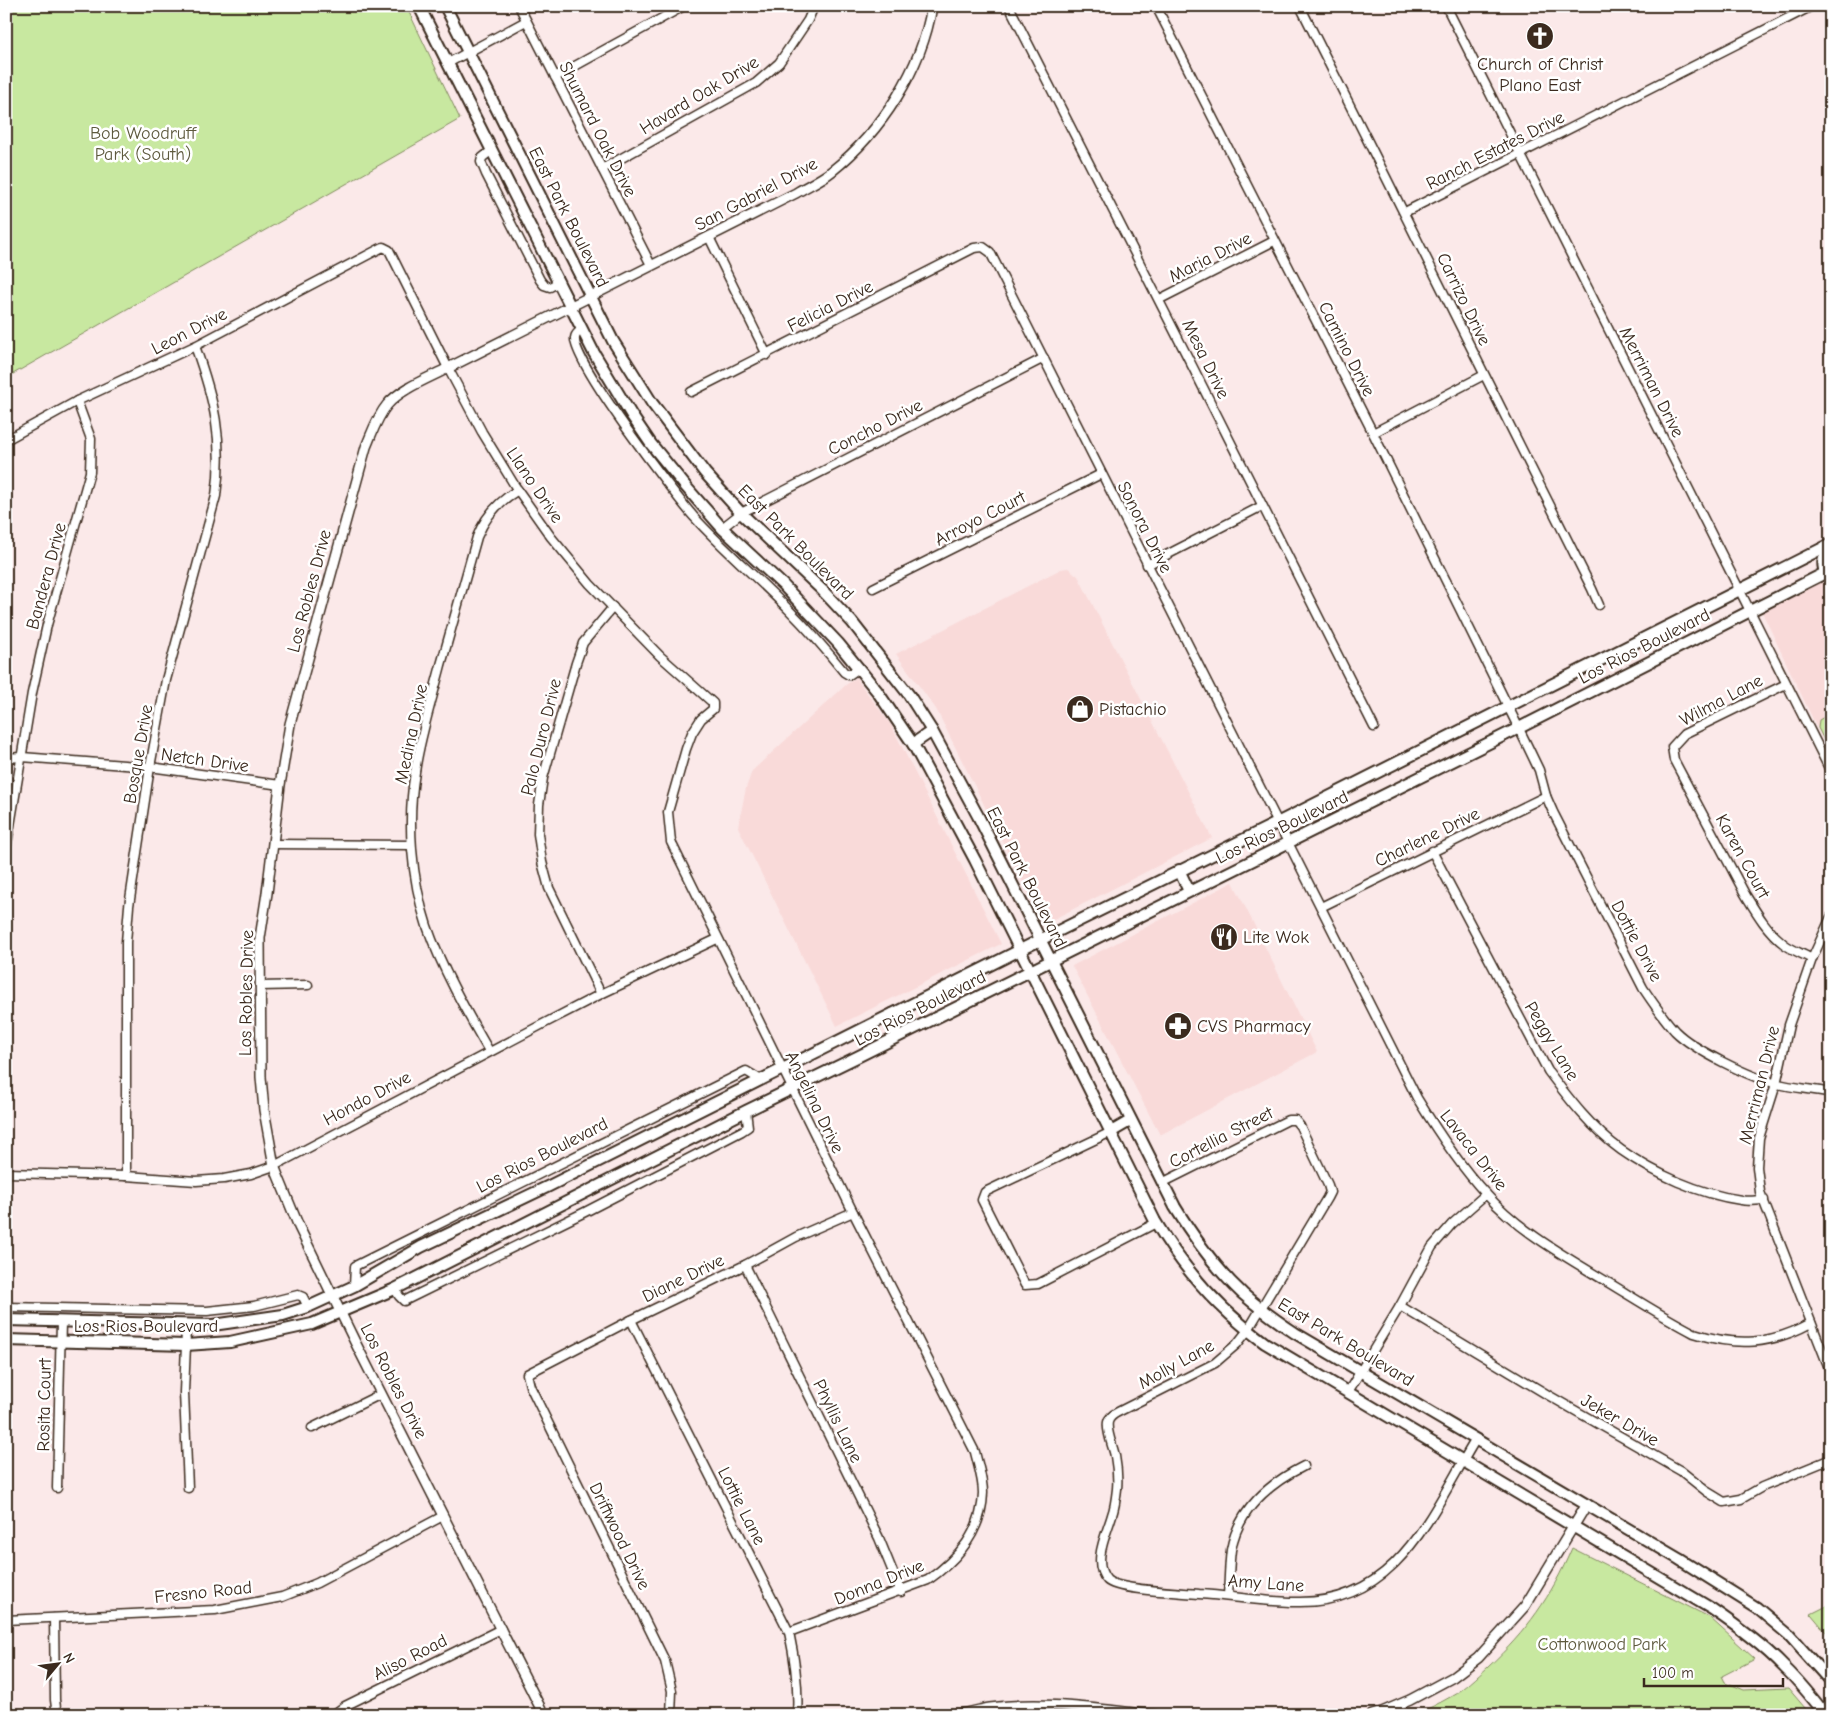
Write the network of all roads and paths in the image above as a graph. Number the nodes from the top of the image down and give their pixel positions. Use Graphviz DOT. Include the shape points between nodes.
graph roads {
  1 [pos="419,6"];
  2 [pos="445,6"];
  3 [pos="519,6"];
  4 [pos="684,6"];
  5 [pos="814,6"];
  6 [pos="932,6"];
  7 [pos="1009,6"];
  8 [pos="1156,6"];
  9 [pos="1300,6"];
  10 [pos="1446,6"];
  11 [pos="1812,6"];
  12 [pos="526,21"];
  13 [pos="468,52"];
  14 [pos="448,63"];
  15 [pos="555,77"];
  16 [pos="492,150"];
  17 [pos="1522,154"];
  18 [pos="602,169"];
  19 [pos="1405,212"];
  20 [pos="709,237"];
  21 [pos="1274,241"];
  22 [pos="383,247"];
  23 [pos="983,247"];
  24 [pos="651,265"];
  25 [pos="559,282"];
  26 [pos="591,295"];
  27 [pos="1160,299"];
  28 [pos="571,306"];
  29 [pos="582,329"];
  30 [pos="195,346"];
  31 [pos="767,355"];
  32 [pos="1044,358"];
  33 [pos="448,368"];
  34 [pos="1484,375"];
  35 [pos="691,392"];
  36 [pos="77,401"];
  37 [pos="1373,433"];
  38 [pos="6,440"];
  39 [pos="1101,474"];
  40 [pos="518,490"];
  41 [pos="1262,506"];
  42 [pos="741,512"];
  43 [pos="722,528"];
  44 [pos="1831,544"];
  45 [pos="1831,550"];
  46 [pos="1147,565"];
  47 [pos="1828,571"];
  48 [pos="873,588"];
  49 [pos="1739,590"];
  50 [pos="1599,605"];
  51 [pos="613,607"];
  52 [pos="1750,611"];
  53 [pos="859,668"];
  54 [pos="1786,684"];
  55 [pos="713,703"];
  56 [pos="1509,707"];
  57 [pos="1374,727"];
  58 [pos="1519,728"];
  59 [pos="932,731"];
  60 [pos="913,744"];
  61 [pos="1672,747"];
  62 [pos="22,757"];
  63 [pos="6,758"];
  64 [pos="150,767"];
  65 [pos="1831,772"];
  66 [pos="280,785"];
  67 [pos="1546,796"];
  68 [pos="1277,823"];
  69 [pos="1288,842"];
  70 [pos="273,844"];
  71 [pos="411,845"];
  72 [pos="6,850"];
  73 [pos="1432,851"];
  74 [pos="1179,870"];
  75 [pos="1189,891"];
  76 [pos="1321,907"];
  77 [pos="1831,917"];
  78 [pos="717,939"];
  79 [pos="1040,940"];
  80 [pos="1020,950"];
  81 [pos="1812,959"];
  82 [pos="1050,961"];
  83 [pos="1030,971"];
  84 [pos="308,985"];
  85 [pos="260,986"];
  86 [pos="601,994"];
  87 [pos="889,1016"];
  88 [pos="896,1037"];
  89 [pos="489,1051"];
  90 [pos="782,1069"];
  91 [pos="761,1080"];
  92 [pos="1776,1084"];
  93 [pos="792,1089"];
  94 [pos="1831,1093"];
  95 [pos="746,1111"];
  96 [pos="1130,1121"];
  97 [pos="1111,1132"];
  98 [pos="274,1166"];
  99 [pos="6,1173"];
  100 [pos="126,1176"];
  101 [pos="1162,1183"];
  102 [pos="1330,1192"];
  103 [pos="1486,1194"];
  104 [pos="1764,1200"];
  105 [pos="853,1212"];
  106 [pos="1156,1223"];
  107 [pos="745,1265"];
  108 [pos="354,1286"];
  109 [pos="395,1289"];
  110 [pos="332,1295"];
  111 [pos="1400,1306"];
  112 [pos="6,1307"];
  113 [pos="308,1307"];
  114 [pos="1260,1308"];
  115 [pos="341,1313"];
  116 [pos="6,1320"];
  117 [pos="631,1320"];
  118 [pos="61,1322"];
  119 [pos="1811,1323"];
  120 [pos="185,1325"];
  121 [pos="1248,1330"];
  122 [pos="6,1340"];
  123 [pos="60,1341"];
  124 [pos="186,1345"];
  125 [pos="1361,1371"];
  126 [pos="527,1374"];
  127 [pos="1831,1374"];
  128 [pos="1348,1392"];
  129 [pos="381,1394"];
  130 [pos="312,1428"];
  131 [pos="1476,1439"];
  132 [pos="1831,1459"];
  133 [pos="1463,1461"];
  134 [pos="1304,1466"];
  135 [pos="57,1488"];
  136 [pos="188,1488"];
  137 [pos="1587,1504"];
  138 [pos="980,1515"];
  139 [pos="443,1516"];
  140 [pos="1573,1526"];
  141 [pos="1102,1573"];
  142 [pos="901,1592"];
  143 [pos="1228,1596"];
  144 [pos="54,1618"];
  145 [pos="6,1620"];
  146 [pos="501,1628"];
  147 [pos="789,1632"];
  148 [pos="1831,1682"];
  149 [pos="57,1715"];
  150 [pos="333,1715"];
  151 [pos="544,1715"];
  152 [pos="671,1715"];
  153 [pos="797,1715"];
  154 [pos="956,1715"];
  155 [pos="1155,1715"];
  156 [pos="1372,1715"];
  157 [pos="1826,1715"];
  1 -- 14 [label="main road"];
  2 -- 13 [label="main road, East Park Boulevard"];
  3 -- 12 [label="street, Shumard Oak Drive"];
  4 -- 15 [label="street"];
  5 -- 18 [label="street, Havard Oak Drive" via="779,63 756,83"];
  6 -- 20 [label="street, San Gabriel Drive" via="926,38 899,94 880,124 855,150 831,172 796,193"];
  7 -- 27 [label="street, Mesa Drive"];
  8 -- 21 [label="street, Camino Drive"];
  9 -- 19 [label="street, Carrizo Drive"];
  10 -- 17 [label="street, Merriman Drive"];
  11 -- 17 [label="street, Ranch Estates Drive"];
  12 -- 13 [label="street"];
  12 -- 15 [label="street, Shumard Oak Drive"];
  13 -- 14 [label="street"];
  13 -- 26 [label="main road, East Park Boulevard"];
  14 -- 16 [label="main road"];
  15 -- 18 [label="street, Shumard Oak Drive"];
  16 -- 25 [label="main road"];
  16 -- 25 [label="street" via="482,158 486,174 540,280 550,287"];
  17 -- 19 [label="street, Ranch Estates Drive"];
  17 -- 49 [label="street, Merriman Drive"];
  18 -- 24 [label="street, Shumard Oak Drive"];
  19 -- 34 [label="street, Carrizo Drive"];
  20 -- 24 [label="street, San Gabriel Drive"];
  20 -- 31 [label="street"];
  21 -- 27 [label="street, Maria Drive"];
  21 -- 37 [label="street, Camino Drive"];
  22 -- 30 [label="street, Leon Drive"];
  22 -- 33 [label="street, Llano Drive" via="389,250"];
  23 -- 31 [label="street, Felicia Drive" via="974,248"];
  23 -- 32 [label="street, Sonora Drive" via="990,252"];
  24 -- 26 [label="street, San Gabriel Drive"];
  25 -- 28 [label="main road"];
  26 -- 28 [label="street, San Gabriel Drive"];
  26 -- 42 [label="main road, East Park Boulevard" via="613,341 657,410 705,473"];
  27 -- 41 [label="street, Mesa Drive"];
  28 -- 29 [label="main road"];
  28 -- 33 [label="street, Los Robles Drive"];
  29 -- 43 [label="main road" via="651,444"];
  29 -- 53 [label="street" via="574,339 589,370 671,489 719,543 789,610 844,672 849,675"];
  30 -- 36 [label="street, Leon Drive"];
  30 -- 64 [label="street, Bosque Drive" via="214,405 219,474 216,496 166,680"];
  31 -- 35 [label="street, Felicia Drive"];
  32 -- 39 [label="street, Sonora Drive"];
  32 -- 42 [label="street, Concho Drive"];
  33 -- 40 [label="street, Llano Drive"];
  33 -- 66 [label="street, Los Robles Drive" via="388,403 366,447 290,724"];
  34 -- 37 [label="street"];
  34 -- 50 [label="street, Carrizo Drive"];
  36 -- 38 [label="street, Leon Drive"];
  36 -- 62 [label="street, Bandera Drive" via="92,439 90,472 47,625"];
  37 -- 56 [label="street, Camino Drive"];
  39 -- 46 [label="street, Sonora Drive"];
  39 -- 48 [label="street, Arroyo Court"];
  40 -- 51 [label="street, Llano Drive" via="551,538"];
  40 -- 71 [label="street, Medina Drive" via="492,510 476,537 414,773"];
  41 -- 46 [label="street"];
  41 -- 57 [label="street, Mesa Drive"];
  42 -- 43 [label="street, Concho Drive"];
  42 -- 59 [label="main road, East Park Boulevard" via="852,622 909,695"];
  43 -- 53 [label="main road" via="795,597"];
  44 -- 49 [label="main road, Los Rios Boulevard"];
  45 -- 47 [label="main road" via="1822,562"];
  46 -- 68 [label="street, Sonora Drive"];
  47 -- 52 [label="main road, Los Rios Boulevard"];
  49 -- 52 [label="street, Merriman Drive"];
  49 -- 56 [label="main road, Los Rios Boulevard"];
  51 -- 55 [label="street, Llano Drive" via="660,656"];
  51 -- 86 [label="street, Palo Duro Drive" via="583,643 576,663 543,778 538,825 549,888"];
  52 -- 54 [label="street, Merriman Drive"];
  52 -- 58 [label="main road, Los Rios Boulevard"];
  53 -- 60 [label="main road"];
  54 -- 61 [label="street, Wilma Lane" via="1684,734"];
  54 -- 65 [label="street, Merriman Drive"];
  55 -- 78 [label="street, Angelina Drive" via="713,709 692,732 668,812 671,842"];
  56 -- 58 [label="street, Dottie Drive"];
  56 -- 68 [label="main road, Los Rios Boulevard"];
  58 -- 67 [label="street, Dottie Drive"];
  58 -- 69 [label="main road, Los Rios Boulevard"];
  59 -- 60 [label="main road"];
  59 -- 79 [label="main road, East Park Boulevard"];
  60 -- 80 [label="main road"];
  61 -- 81 [label="street, Karen Court" via="1674,760 1758,914 1785,945"];
  62 -- 63 [label="street, Netch Drive"];
  62 -- 64 [label="street, Netch Drive"];
  62 -- 72 [label="street, Bandera Drive"];
  64 -- 66 [label="street, Netch Drive"];
  64 -- 100 [label="street, Bosque Drive" via="126,942"];
  66 -- 70 [label="street, Los Robles Drive"];
  67 -- 73 [label="street, Charlene Drive"];
  67 -- 92 [label="street, Dottie Drive" via="1643,988 1658,1011 1677,1033 1706,1052 1748,1074"];
  68 -- 69 [label="street, Lavaca Drive"];
  68 -- 74 [label="main road, Los Rios Boulevard"];
  69 -- 75 [label="main road, Los Rios Boulevard"];
  69 -- 76 [label="street, Lavaca Drive"];
  70 -- 71 [label="street"];
  70 -- 85 [label="street, Los Robles Drive" via="260,938"];
  71 -- 89 [label="street, Medina Drive" via="427,925 468,1014"];
  73 -- 76 [label="street, Charlene Drive"];
  73 -- 104 [label="street, Peggy Lane" via="1548,1071 1594,1126 1621,1149 1680,1182 1742,1201"];
  74 -- 75 [label="main road"];
  74 -- 79 [label="main road, Los Rios Boulevard"];
  75 -- 82 [label="main road, Los Rios Boulevard"];
  76 -- 103 [label="street, Lavaca Drive" via="1417,1098 1439,1133"];
  77 -- 81 [label="street, Merriman Drive"];
  78 -- 86 [label="street, Hondo Drive"];
  78 -- 90 [label="street, Angelina Drive"];
  79 -- 80 [label="main road, Los Rios Boulevard"];
  79 -- 82 [label="main road, East Park Boulevard"];
  80 -- 83 [label="main road"];
  80 -- 87 [label="main road, Los Rios Boulevard"];
  81 -- 92 [label="street, Merriman Drive" via="1789,1025"];
  82 -- 83 [label="main road, Los Rios Boulevard"];
  82 -- 96 [label="main road, East Park Boulevard"];
  83 -- 88 [label="main road, Los Rios Boulevard"];
  83 -- 97 [label="main road"];
  84 -- 85 [label="street"];
  85 -- 98 [label="street, Los Robles Drive" via="261,1077"];
  86 -- 89 [label="street, Hondo Drive"];
  87 -- 88 [label="main road"];
  87 -- 90 [label="main road, Los Rios Boulevard"];
  88 -- 93 [label="main road, Los Rios Boulevard"];
  89 -- 98 [label="street, Hondo Drive"];
  90 -- 91 [label="main road, Los Rios Boulevard"];
  90 -- 93 [label="street, Angelina Drive"];
  91 -- 108 [label="main road, Los Rios Boulevard" via="421,1247"];
  91 -- 108 [label="street, Los Rios Boulevard" via="746,1071 356,1266"];
  92 -- 94 [label="street, Dottie Drive"];
  92 -- 104 [label="street, Merriman Drive" via="1759,1138 1757,1167"];
  93 -- 95 [label="main road, Los Rios Boulevard"];
  93 -- 105 [label="street, Angelina Drive"];
  95 -- 109 [label="main road, Los Rios Boulevard"];
  95 -- 109 [label="street" via="748,1127 742,1131 585,1212 404,1301"];
  96 -- 97 [label="main road"];
  96 -- 101 [label="main road, East Park Boulevard"];
  97 -- 106 [label="main road"];
  97 -- 106 [label="street" via="985,1192 982,1200 1025,1285 1038,1284"];
  98 -- 100 [label="street, Hondo Drive" via="251,1174 196,1181"];
  98 -- 110 [label="street, Los Robles Drive"];
  99 -- 100 [label="street, Hondo Drive"];
  101 -- 102 [label="street, Cortellia Street" via="1288,1120 1294,1120 1300,1126"];
  101 -- 114 [label="main road, East Park Boulevard" via="1206,1254"];
  102 -- 114 [label="street, Molly Lane"];
  103 -- 111 [label="street" via="1432,1247"];
  103 -- 119 [label="street, Lavaca Drive" via="1554,1250 1694,1333 1714,1340 1751,1342 1792,1333"];
  104 -- 119 [label="street, Merriman Drive"];
  105 -- 107 [label="street, Diane Drive" via="796,1237"];
  105 -- 138 [label="street, Angelina Drive" via="975,1452 983,1492"];
  106 -- 121 [label="main road" via="1202,1286"];
  107 -- 117 [label="street, Diane Drive"];
  107 -- 142 [label="street, Phyllis Lane" via="879,1538"];
  108 -- 110 [label="main road, Los Rios Boulevard"];
  109 -- 115 [label="main road, Los Rios Boulevard"];
  110 -- 113 [label="main road, Los Rios Boulevard"];
  110 -- 115 [label="street, Los Robles Drive"];
  111 -- 125 [label="street"];
  111 -- 132 [label="street, Jeker Drive" via="1680,1471 1724,1502 1741,1499"];
  112 -- 113 [label="street, Los Rios Boulevard" via="207,1311 254,1306 298,1295 304,1297"];
  113 -- 120 [label="main road, Los Rios Boulevard" via="245,1321"];
  114 -- 121 [label="street, Molly Lane"];
  114 -- 125 [label="main road, East Park Boulevard" via="1295,1333"];
  115 -- 124 [label="main road, Los Rios Boulevard" via="263,1336"];
  115 -- 129 [label="street, Los Robles Drive"];
  116 -- 118 [label="main road, Los Rios Boulevard"];
  117 -- 126 [label="street, Diane Drive"];
  117 -- 147 [label="street, Lottie Lane"];
  118 -- 120 [label="main road, Los Rios Boulevard"];
  118 -- 123 [label="street, Rosita Court"];
  119 -- 127 [label="street, Merriman Drive"];
  120 -- 124 [label="street"];
  121 -- 128 [label="main road"];
  121 -- 141 [label="street, Molly Lane" via="1215,1363 1110,1418 1108,1428 1118,1479 1113,1514 1102,1546"];
  122 -- 123 [label="main road, Los Rios Boulevard"];
  123 -- 124 [label="main road, Los Rios Boulevard"];
  123 -- 135 [label="street, Rosita Court"];
  124 -- 136 [label="street" via="184,1392"];
  125 -- 128 [label="street"];
  125 -- 131 [label="main road, East Park Boulevard"];
  126 -- 152 [label="street, Driftwood Drive" via="664,1661 672,1691"];
  128 -- 133 [label="main road"];
  129 -- 130 [label="street"];
  129 -- 139 [label="street, Los Robles Drive"];
  131 -- 133 [label="street, Amy Lane"];
  131 -- 137 [label="main road, East Park Boulevard"];
  133 -- 140 [label="main road"];
  133 -- 143 [label="street, Amy Lane" via="1411,1546 1376,1580 1341,1595 1308,1602"];
  134 -- 143 [label="street" via="1272,1486 1244,1516 1231,1550"];
  137 -- 140 [label="street"];
  137 -- 148 [label="main road, East Park Boulevard" via="1740,1597 1781,1627"];
  138 -- 142 [label="street, Donna Drive" via="961,1553 946,1568"];
  139 -- 144 [label="street, Fresno Road" via="317,1583 282,1597 215,1610"];
  139 -- 146 [label="street, Los Robles Drive"];
  140 -- 156 [label="street" via="1525,1606 1478,1658 1453,1677 1410,1700"];
  140 -- 157 [label="main road" via="1712,1609 1761,1645"];
  141 -- 143 [label="street, Amy Lane" via="1111,1583 1120,1586"];
  142 -- 147 [label="street, Donna Drive"];
  144 -- 145 [label="street, Fresno Road"];
  144 -- 149 [label="street"];
  146 -- 150 [label="street, Aliso Road"];
  146 -- 151 [label="street, Los Robles Drive"];
  147 -- 153 [label="street, Lottie Lane" via="799,1695"];
  154 -- 155 [label="street" via="1026,1706"];
}
